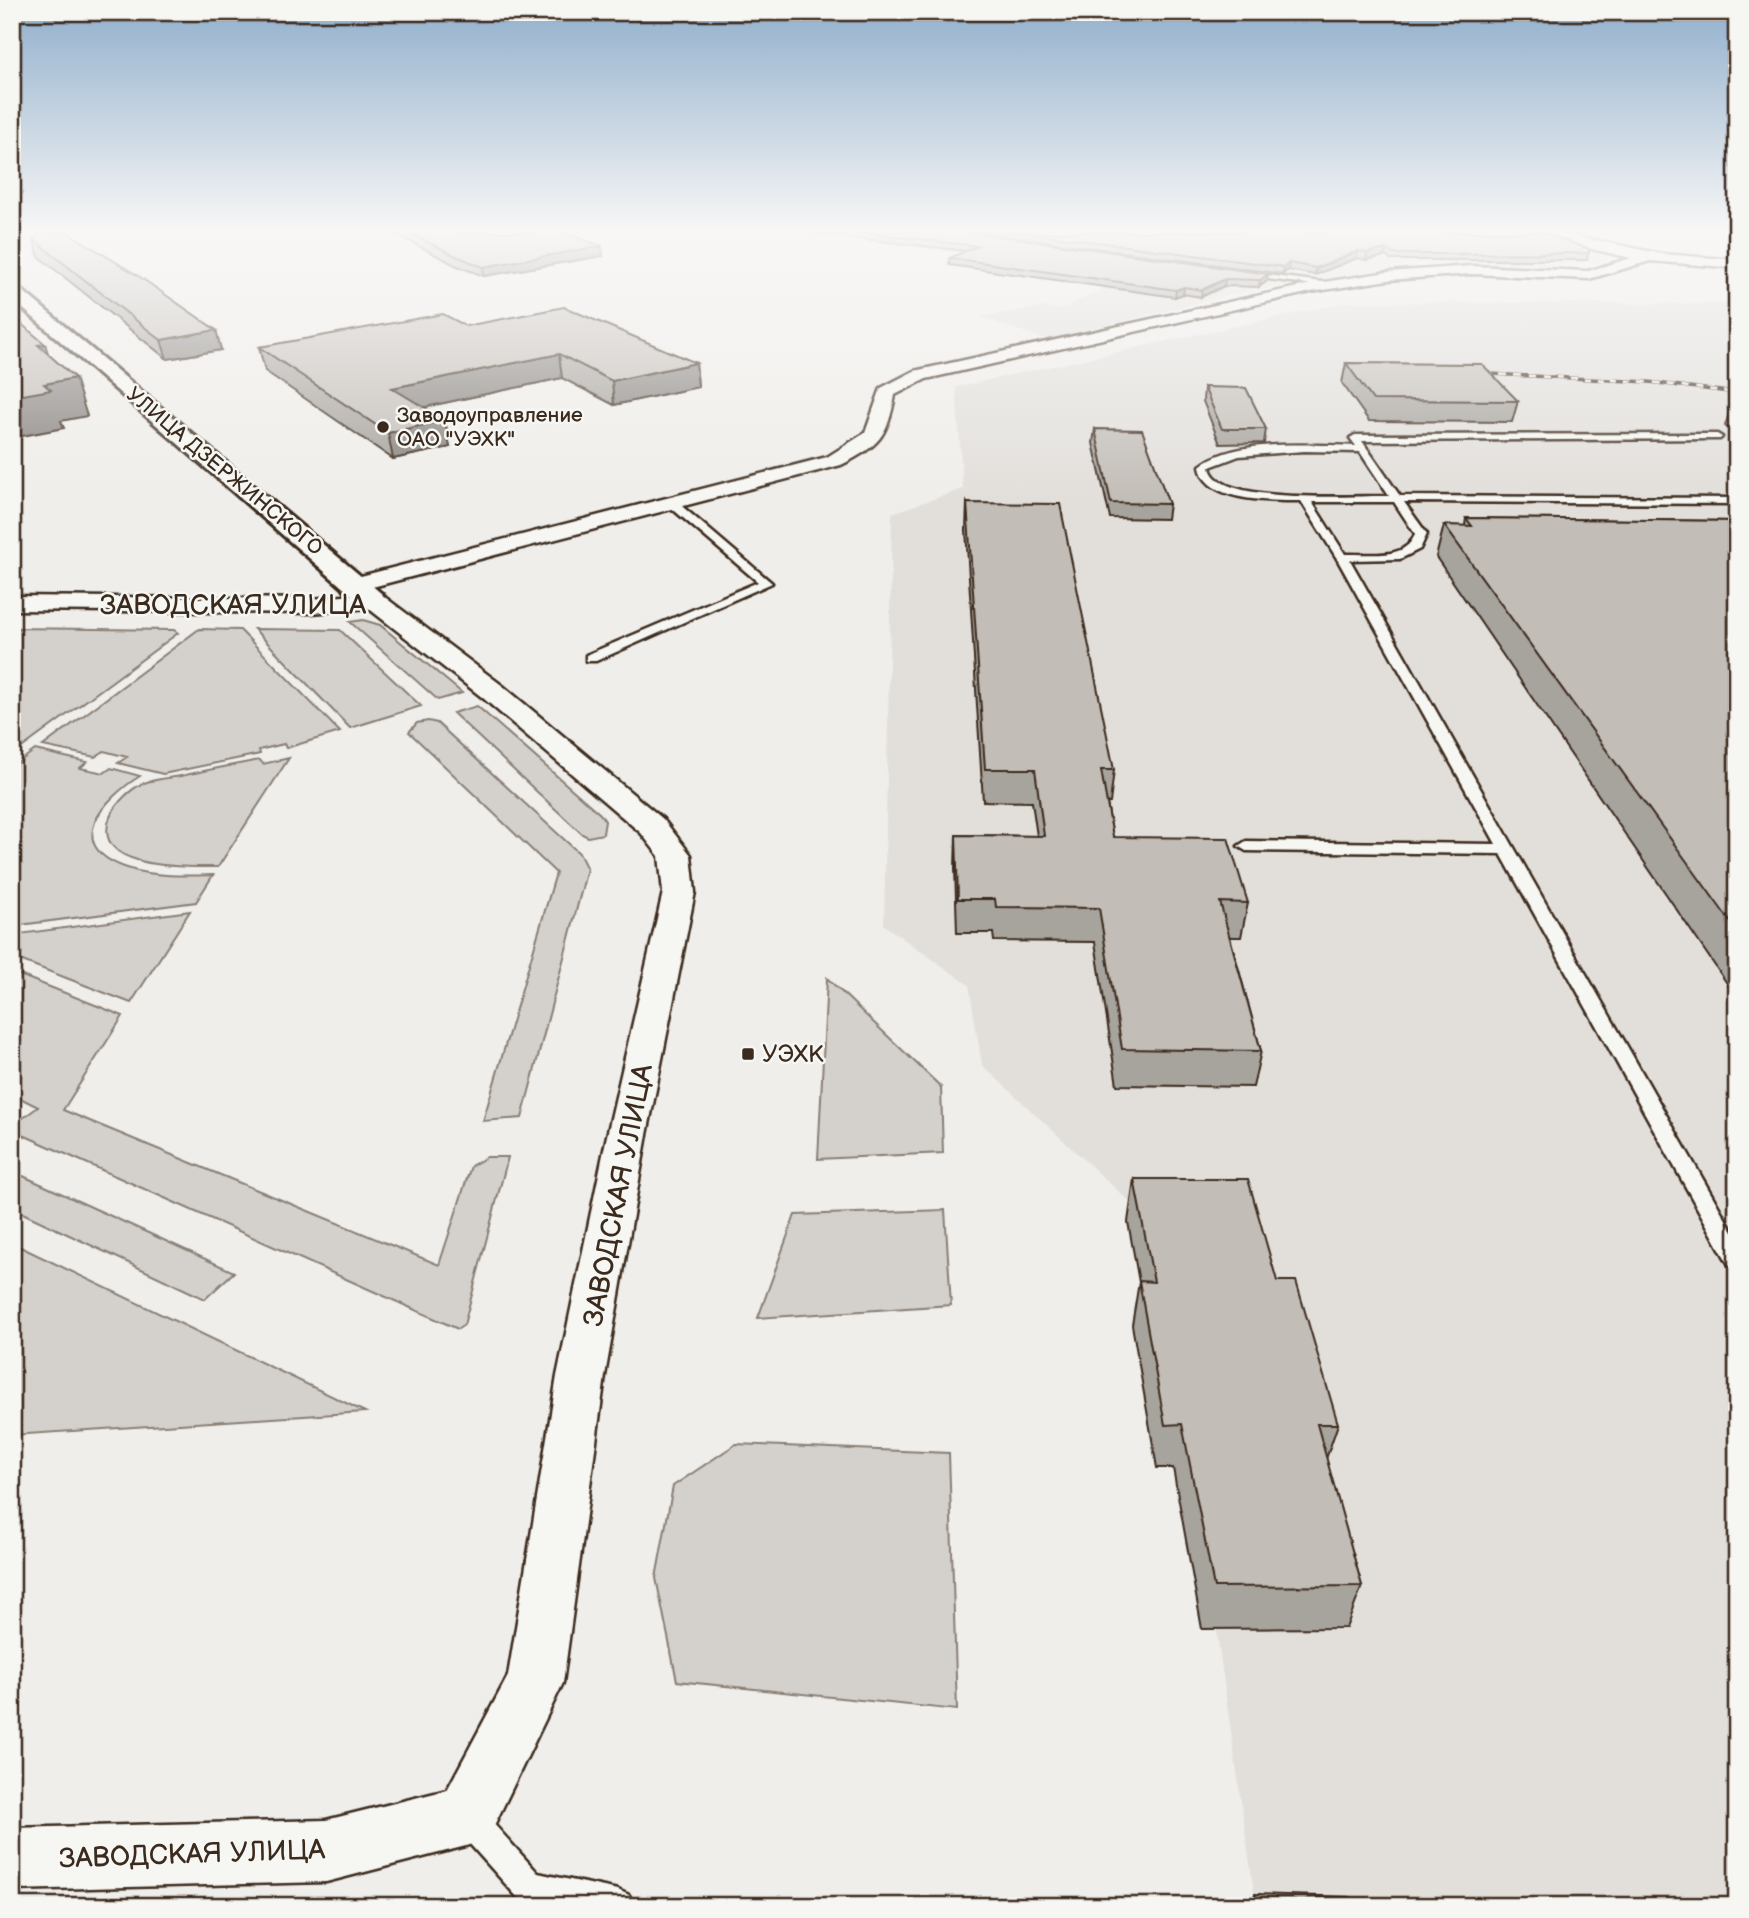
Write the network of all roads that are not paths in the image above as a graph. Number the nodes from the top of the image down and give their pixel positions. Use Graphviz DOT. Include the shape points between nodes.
graph roads {
  1 [pos="49,322"];
  2 [pos="1166,322"];
  3 [pos="1717,437"];
  4 [pos="1363,449"];
  5 [pos="1396,498"];
  6 [pos="1305,499"];
  7 [pos="1737,501"];
  8 [pos="673,504"];
  9 [pos="1342,556"];
  10 [pos="365,592"];
  11 [pos="12,603"];
  12 [pos="591,658"];
  13 [pos="1246,846"];
  14 [pos="1506,849"];
  15 [pos="1737,1259"];
  16 [pos="466,1816"];
  17 [pos="12,1859"];
  18 [pos="527,1896"];
  19 [pos="618,1906"];
  1 -- 10 [label="street, УЛИЦА ДЗЕРЖИНСКОГО"];
  2 -- 8 [label="street" via="920,376 887,392 883,415 870,442 846,455"];
  3 -- 4 [label="lane" via="1351,433"];
  4 -- 5 [label="lane"];
  4 -- 6 [label="lane" via="1259,452 1205,466 1206,475 1217,486 1232,492"];
  5 -- 6 [label="lane"];
  5 -- 7 [label="lane"];
  5 -- 9 [label="lane" via="1421,534 1416,547 1400,556"];
  6 -- 9 [label="lane"];
  8 -- 10 [label="street"];
  8 -- 12 [label="lane" via="766,583"];
  9 -- 14 [label="lane"];
  10 -- 11 [label="street, ЗАВОДСКАЯ УЛИЦА" via="312,606"];
  10 -- 16 [label="street, ЗАВОДСКАЯ УЛИЦА" via="652,826 674,855 677,872 678,892 581,1376 535,1683"];
  13 -- 14 [label="lane"];
  14 -- 15 [label="lane"];
  16 -- 17 [label="street, ЗАВОДСКАЯ УЛИЦА" via="326,1851"];
  16 -- 18 [label="lane"];
  18 -- 19 [label="lane"];
}
